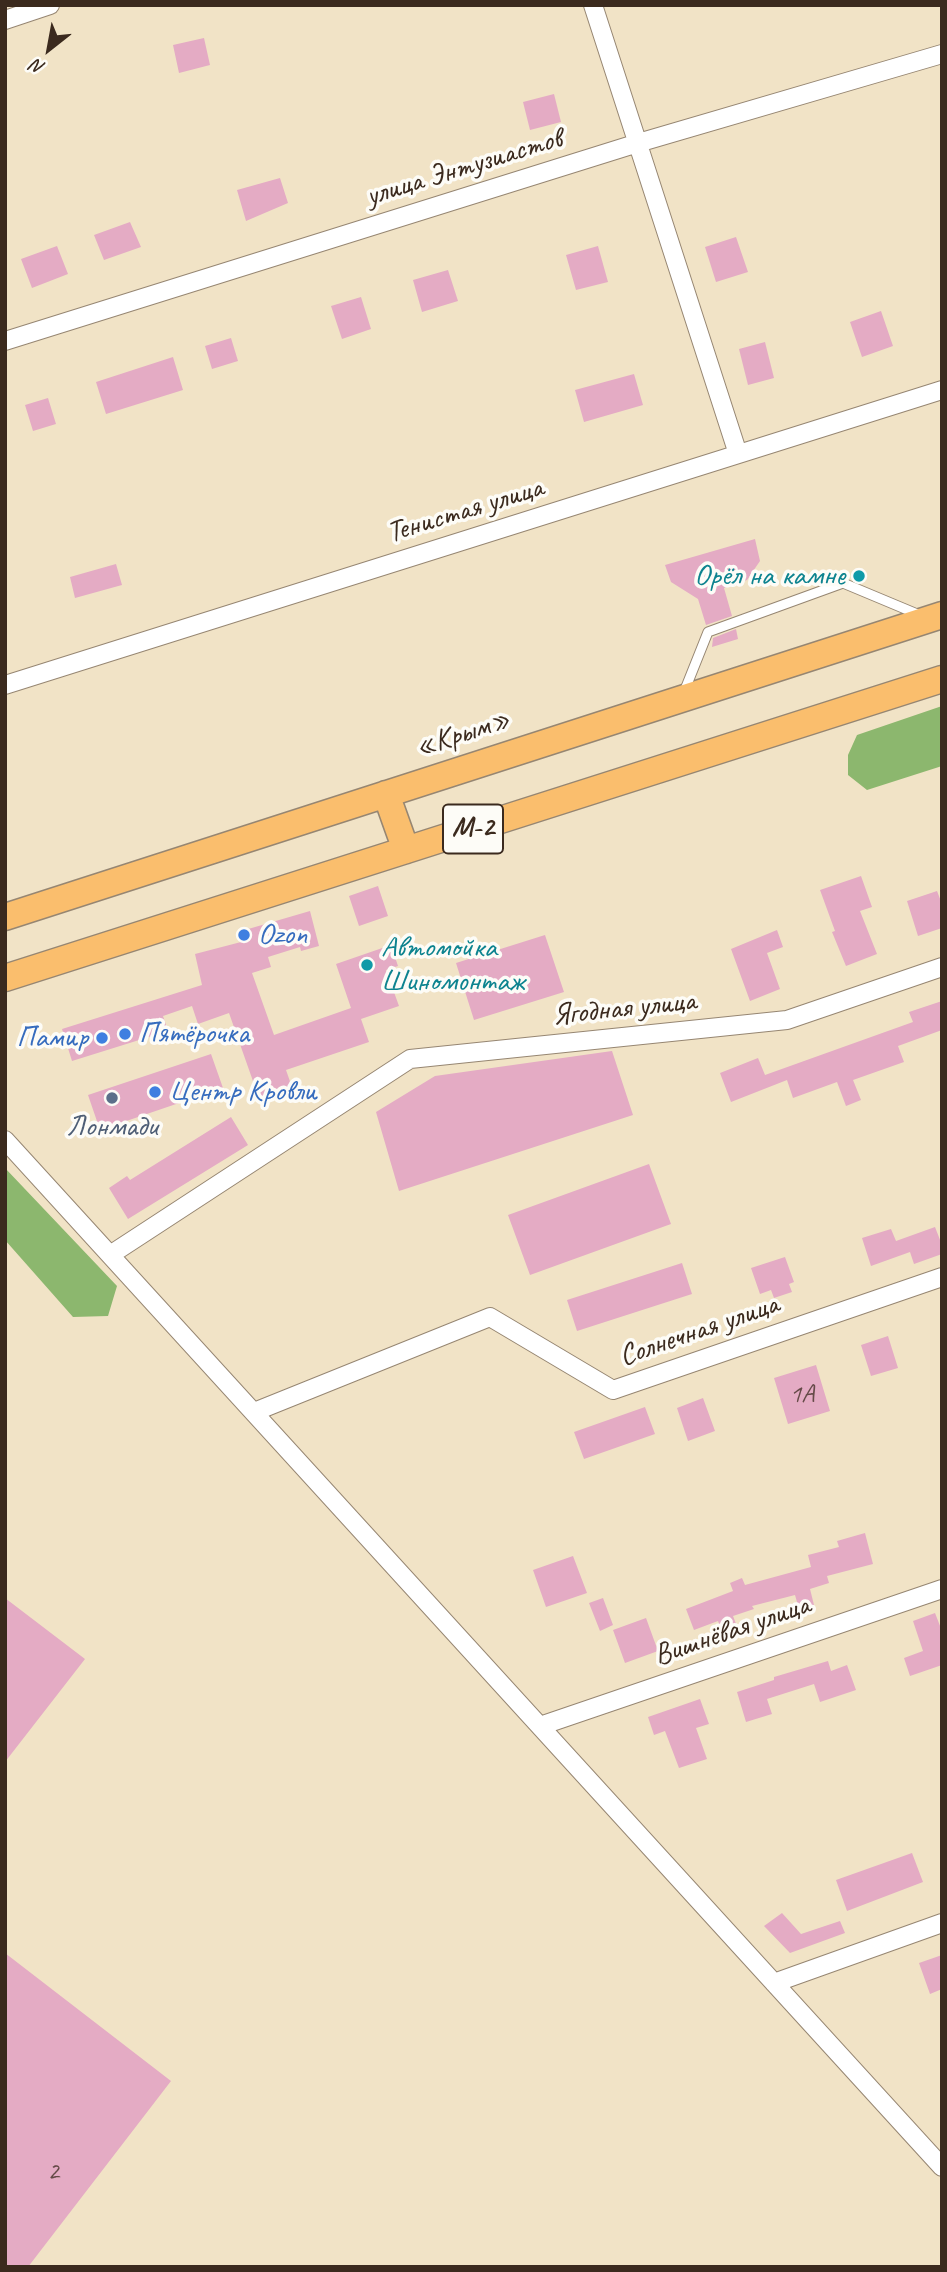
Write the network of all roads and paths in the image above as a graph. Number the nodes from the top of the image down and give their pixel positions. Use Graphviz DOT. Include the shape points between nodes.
graph roads {
  1 [pos="50,5"];
  2 [pos="593,5"];
  3 [pos="5,20"];
  4 [pos="942,54"];
  5 [pos="638,144"];
  6 [pos="5,341"];
  7 [pos="942,390"];
  8 [pos="738,454"];
  9 [pos="936,617"];
  10 [pos="942,679"];
  11 [pos="5,685"];
  12 [pos="681,699"];
  13 [pos="386,794"];
  14 [pos="406,850"];
  15 [pos="5,917"];
  16 [pos="942,967"];
  17 [pos="5,978"];
  18 [pos="5,1140"];
  19 [pos="110,1255"];
  20 [pos="942,1276"];
  21 [pos="254,1412"];
  22 [pos="942,1589"];
  23 [pos="540,1726"];
  24 [pos="942,1923"];
  25 [pos="774,1983"];
  26 [pos="942,2167"];
  1 -- 3 [label="street"];
  2 -- 5 [label="street"];
  4 -- 5 [label="street, улица Энтузиастов"];
  5 -- 6 [label="street, улица Энтузиастов"];
  5 -- 8 [label="street"];
  7 -- 8 [label="street, Тенистая улица"];
  8 -- 11 [label="street, Тенистая улица"];
  9 -- 12 [label="main road, «Крым» / М-2"];
  9 -- 12 [label="lane" via="844,583 708,632"];
  10 -- 14 [label="main road, М-2"];
  12 -- 13 [label="main road, «Крым» / М-2"];
  13 -- 14 [label="main road"];
  13 -- 15 [label="main road, «Крым» / М-2"];
  14 -- 17 [label="main road, М-2"];
  16 -- 19 [label="street, Ягодная улица" via="787,1020 410,1059"];
  18 -- 19 [label="street"];
  19 -- 21 [label="street"];
  20 -- 21 [label="street, Солнечная улица" via="613,1390 490,1317"];
  21 -- 23 [label="street"];
  22 -- 23 [label="street, Вишнёвая улица"];
  23 -- 25 [label="street"];
  24 -- 25 [label="street"];
  25 -- 26 [label="street"];
}
